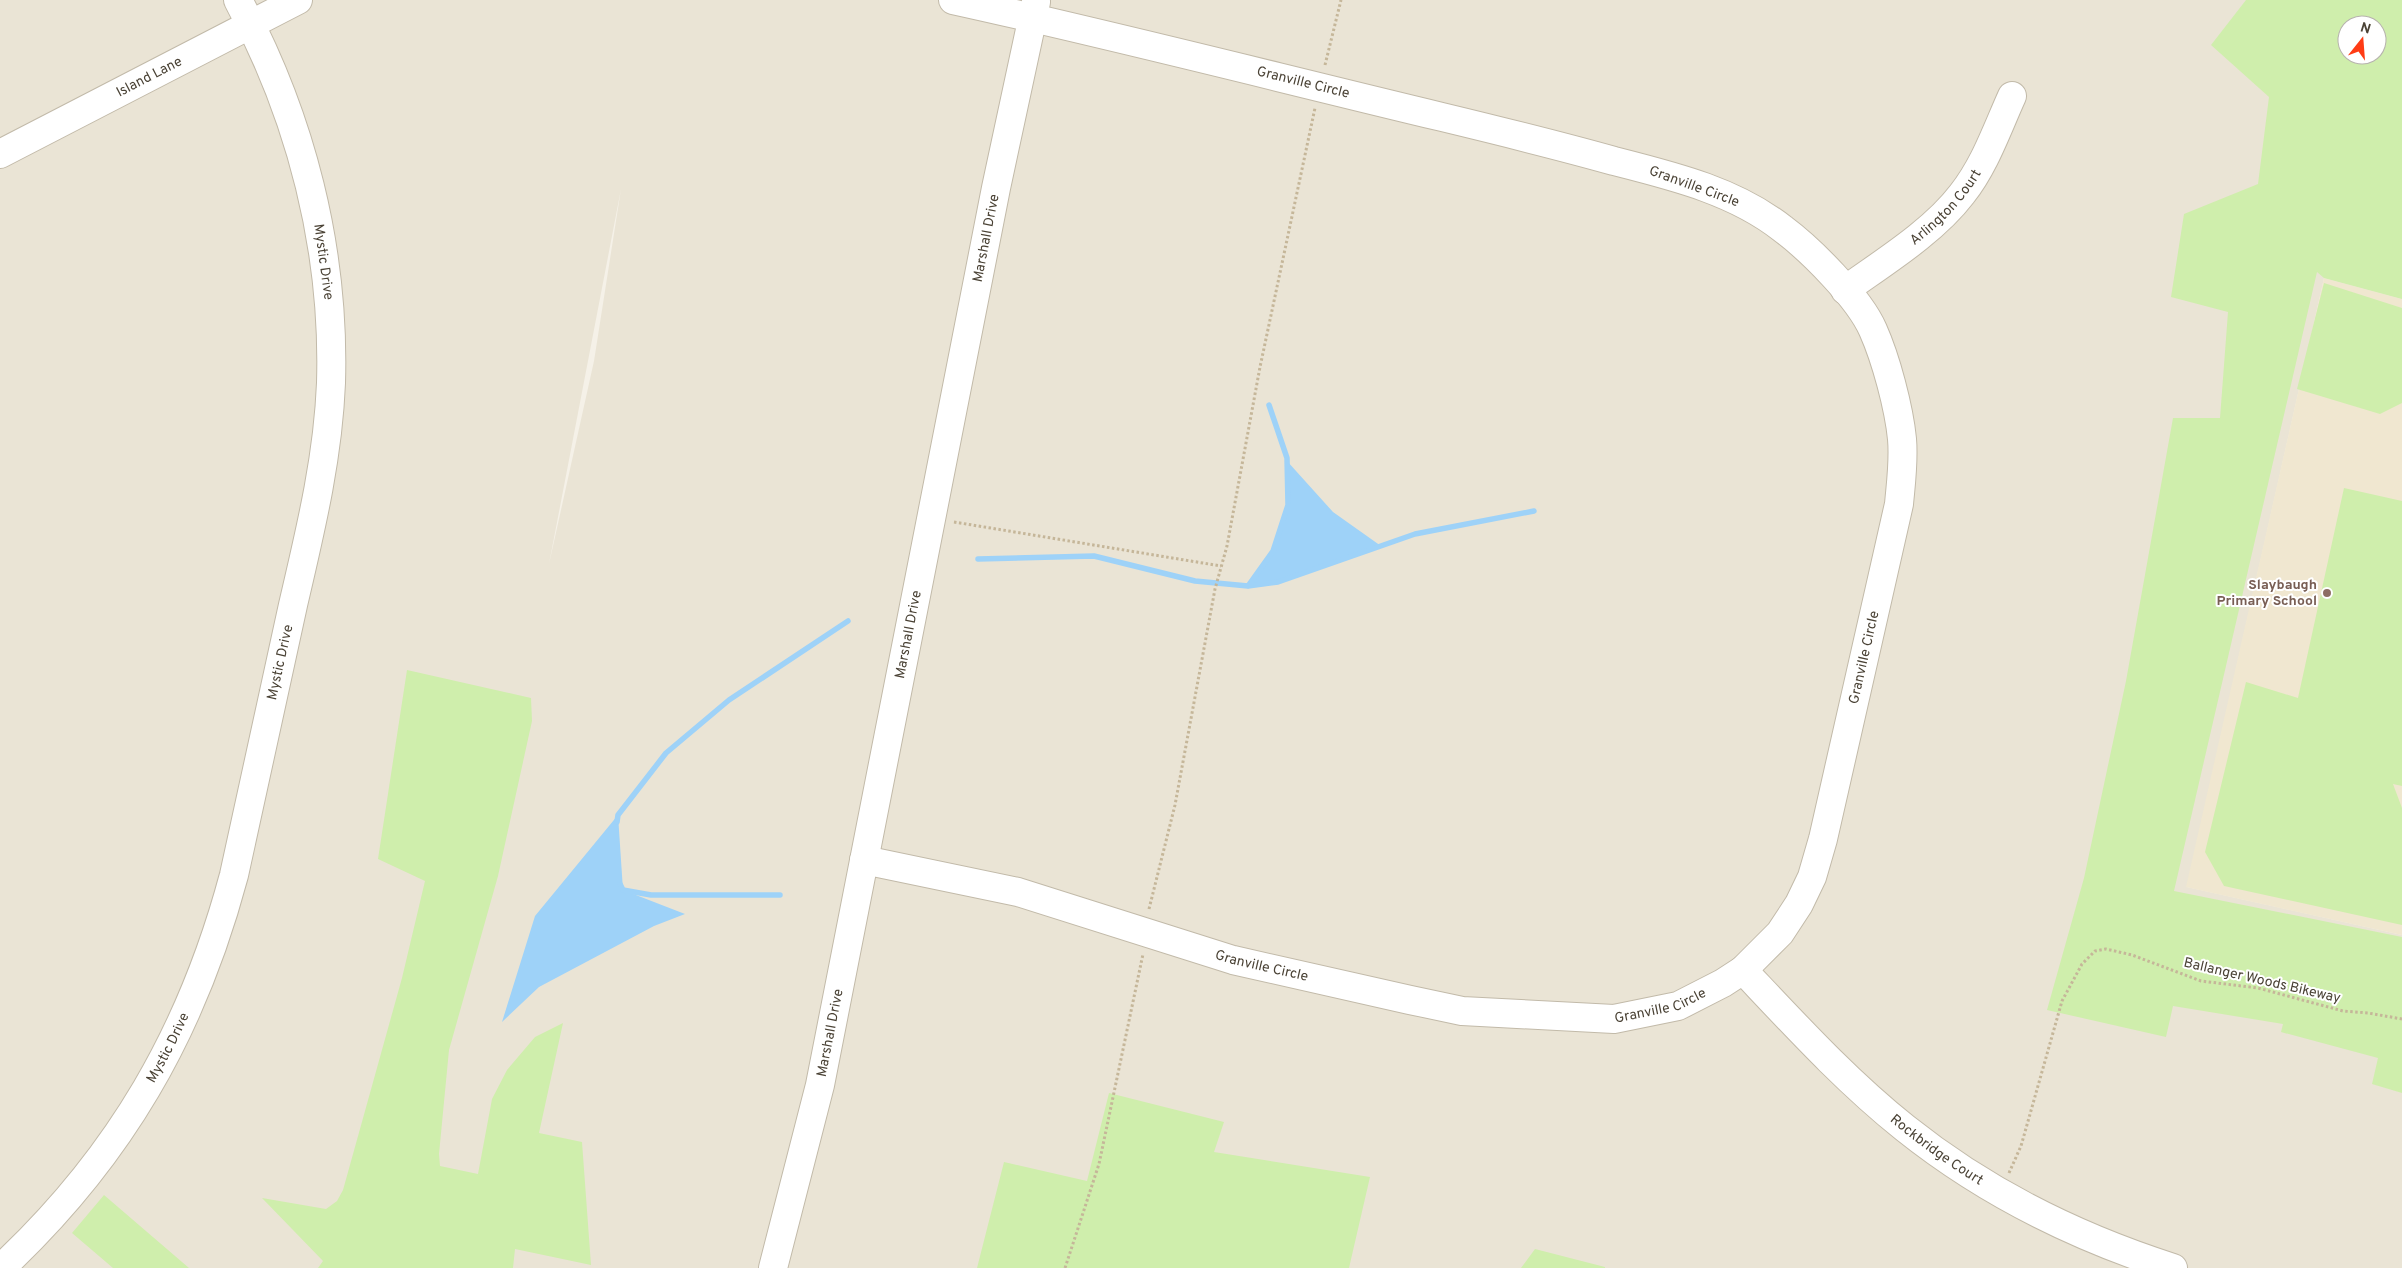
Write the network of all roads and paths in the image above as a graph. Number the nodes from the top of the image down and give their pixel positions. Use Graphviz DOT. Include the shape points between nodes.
graph roads {
  1 [pos="238,0"];
  2 [pos="298,0"];
  3 [pos="953,0"];
  4 [pos="1341,0"];
  5 [pos="1034,9"];
  6 [pos="251,24"];
  7 [pos="1324,71"];
  8 [pos="2012,96"];
  9 [pos="1316,106"];
  10 [pos="0,154"];
  11 [pos="1845,290"];
  12 [pos="948,521"];
  13 [pos="1221,566"];
  14 [pos="864,860"];
  15 [pos="1143,941"];
  16 [pos="1743,970"];
  17 [pos="2402,1019"];
  18 [pos="2007,1176"];
  19 [pos="1,1268"];
  20 [pos="773,1268"];
  21 [pos="1065,1268"];
  22 [pos="2173,1268"];
  1 -- 6 [label="street, Mystic Drive"];
  2 -- 6 [label="street, Island Lane"];
  3 -- 5 [label="street"];
  4 -- 7 [label="path"];
  5 -- 11 [label="street, Granville Circle" via="1695,184 1754,209 1782,228 1812,254"];
  5 -- 14 [label="street, Marshall Drive"];
  6 -- 10 [label="street, Island Lane"];
  6 -- 19 [label="street, Mystic Drive" via="293,125 322,243 331,333 331,375 320,484 234,875 216,937 190,1004 160,1067 99,1160 58,1211"];
  8 -- 11 [label="street, Arlington Court" via="1984,158 1962,194 1940,217"];
  9 -- 13 [label="path"];
  11 -- 16 [label="street, Granville Circle" via="1873,330 1896,407 1902,439 1899,504 1812,877 1780,933"];
  12 -- 13 [label="path"];
  13 -- 15 [label="path" via="1175,806"];
  14 -- 15 [label="street, Granville Circle" via="1018,892"];
  14 -- 20 [label="street, Marshall Drive" via="820,1085"];
  15 -- 16 [label="street, Granville Circle" via="1195,949 1462,1011 1509,1015 1614,1019 1651,1013 1693,999"];
  15 -- 21 [label="path" via="1099,1164"];
  16 -- 22 [label="street, Rockbridge Court" via="1821,1053 1937,1152 2024,1207 2101,1242"];
  17 -- 18 [label="path, Ballanger Woods Bikeway" via="2343,1011 2258,988 2201,981 2132,955 2106,948 2094,951 2082,964 2062,1001 2021,1146"];
}
